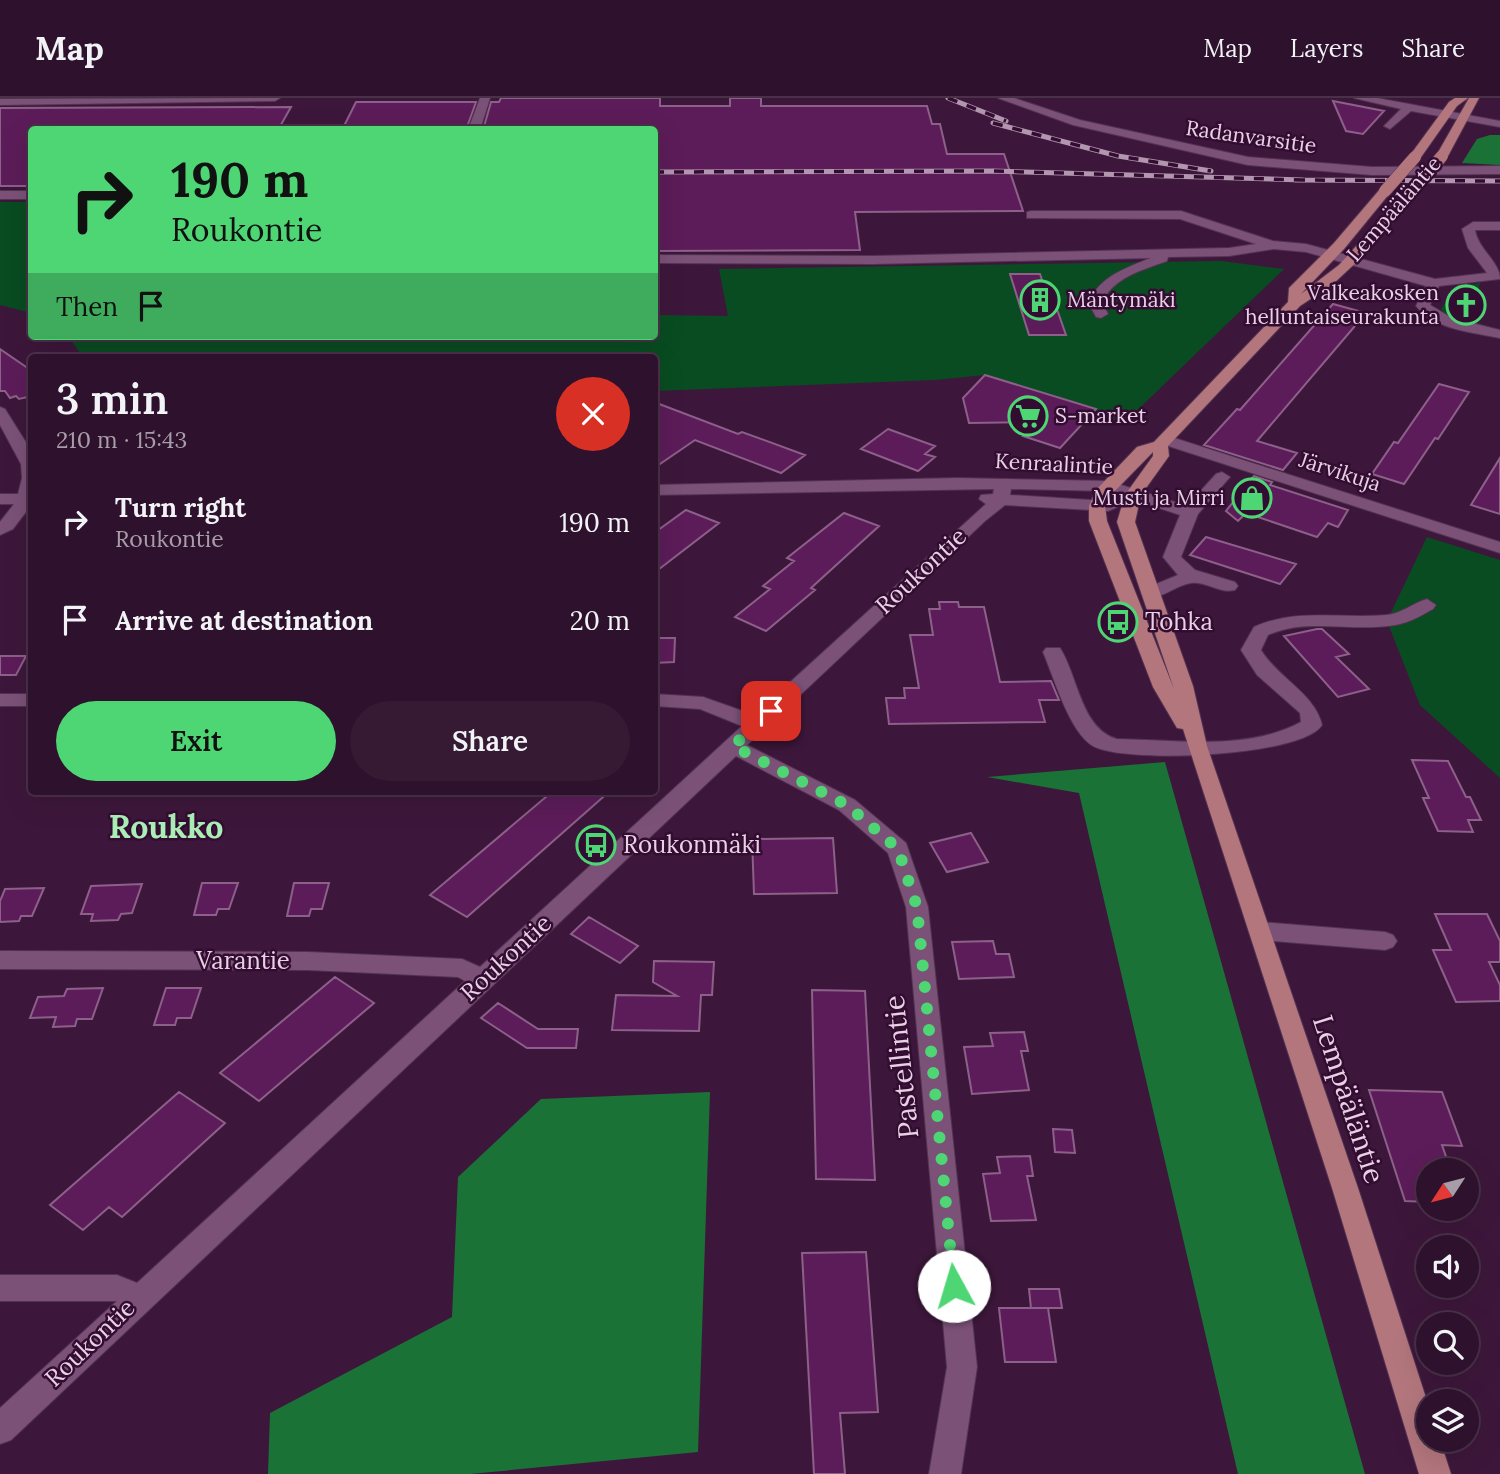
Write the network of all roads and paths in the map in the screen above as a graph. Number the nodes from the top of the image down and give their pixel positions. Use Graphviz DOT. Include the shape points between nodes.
graph roads {
  1 [pos="275,98"];
  2 [pos="485,98"];
  3 [pos="1003,98"];
  4 [pos="1359,98"];
  5 [pos="1464,98"];
  6 [pos="1474,98"];
  7 [pos="0,102"];
  8 [pos="1408,108"];
  9 [pos="1445,114"];
  10 [pos="1464,117"];
  11 [pos="1500,124"];
  12 [pos="475,126"];
  13 [pos="1391,126"];
  14 [pos="1500,170"];
  15 [pos="0,195"];
  16 [pos="28,195"];
  17 [pos="1031,215"];
  18 [pos="1500,226"];
  19 [pos="1274,245"];
  20 [pos="1174,254"];
  21 [pos="1327,257"];
  22 [pos="658,260"];
  23 [pos="1347,262"];
  24 [pos="1499,276"];
  25 [pos="1434,284"];
  26 [pos="1295,303"];
  27 [pos="1101,314"];
  28 [pos="1500,334"];
  29 [pos="0,412"];
  30 [pos="1163,442"];
  31 [pos="28,464"];
  32 [pos="1222,477"];
  33 [pos="1109,486"];
  34 [pos="658,489"];
  35 [pos="1002,492"];
  36 [pos="1134,494"];
  37 [pos="0,499"];
  38 [pos="28,499"];
  39 [pos="28,500"];
  40 [pos="1097,506"];
  41 [pos="1191,513"];
  42 [pos="0,530"];
  43 [pos="1500,548"];
  44 [pos="1192,576"];
  45 [pos="1229,586"];
  46 [pos="1150,593"];
  47 [pos="1427,605"];
  48 [pos="1053,652"];
  49 [pos="0,700"];
  50 [pos="28,700"];
  51 [pos="658,700"];
  52 [pos="757,724"];
  53 [pos="733,746"];
  54 [pos="1197,746"];
  55 [pos="1261,931"];
  56 [pos="1385,941"];
  57 [pos="0,960"];
  58 [pos="484,979"];
  59 [pos="0,1289"];
  60 [pos="139,1297"];
  61 [pos="0,1429"];
  62 [pos="945,1474"];
  63 [pos="1435,1474"];
  1 -- 7 [label="street"];
  2 -- 12 [label="street"];
  3 -- 14 [label="street, Radanvarsitie" via="1077,123 1248,161 1372,171"];
  4 -- 8 [label="street"];
  5 -- 9 [label="main road, Lempääläntie"];
  6 -- 10 [label="main road, Lempääläntie"];
  8 -- 9 [label="street"];
  8 -- 13 [label="street"];
  9 -- 10 [label="street"];
  9 -- 21 [label="main road, Lempääläntie, bridge" via="1415,157"];
  10 -- 11 [label="street"];
  10 -- 23 [label="main road, Lempääläntie, bridge" via="1442,156"];
  15 -- 16 [label="street"];
  17 -- 19 [label="street" via="1181,215"];
  18 -- 24 [label="street" via="1473,226 1467,234"];
  19 -- 20 [label="street"];
  19 -- 21 [label="street"];
  20 -- 22 [label="street"];
  20 -- 27 [label="street" via="1121,274 1099,291 1095,302"];
  21 -- 23 [label="street"];
  21 -- 26 [label="main road, Lempääläntie" via="1294,291"];
  23 -- 25 [label="street"];
  23 -- 26 [label="main road, Lempääläntie" via="1314,293"];
  24 -- 25 [label="street"];
  25 -- 28 [label="street" via="1423,306 1427,311"];
  26 -- 30 [label="main road, Lempääläntie"];
  29 -- 31 [label="street"];
  30 -- 33 [label="main road, Lempääläntie" via="1143,450"];
  30 -- 36 [label="main road, Lempääläntie" via="1161,456"];
  30 -- 43 [label="street, Järvikuja"];
  32 -- 41 [label="street"];
  33 -- 35 [label="street, Kenraalintie"];
  33 -- 36 [label="street, Kenraalintie"];
  33 -- 40 [label="main road, Lempääläntie"];
  34 -- 35 [label="street, Kenraalintie" via="916,486"];
  35 -- 40 [label="street, Kenraalintie"];
  35 -- 52 [label="street, Roukontie"];
  36 -- 40 [label="street, Kenraalintie" via="1116,504"];
  36 -- 41 [label="street"];
  36 -- 46 [label="main road, Lempääläntie" via="1126,522"];
  37 -- 38 [label="street"];
  39 -- 42 [label="street"];
  40 -- 54 [label="main road, Lempääläntie" via="1098,521 1163,687"];
  41 -- 44 [label="street" via="1172,557 1175,565"];
  44 -- 45 [label="street"];
  44 -- 46 [label="street"];
  46 -- 54 [label="main road, Lempääläntie" via="1183,686"];
  47 -- 54 [label="street" via="1387,621 1291,622 1263,629 1251,650 1264,671 1309,711 1312,725 1300,734 1234,747"];
  48 -- 54 [label="street" via="1084,724 1100,741 1117,746"];
  49 -- 50 [label="street"];
  51 -- 52 [label="street" via="703,703"];
  52 -- 53 [label="street, Roukontie"];
  53 -- 58 [label="street, Roukontie"];
  53 -- 62 [label="street, Pastellintie" via="847,805 888,840 898,849 917,907 962,1367"];
  54 -- 55 [label="main road, Lempääläntie"];
  55 -- 56 [label="street"];
  55 -- 63 [label="main road, Lempääläntie"];
  57 -- 58 [label="street, Varantie" via="308,961 462,968"];
  58 -- 60 [label="street, Roukontie"];
  59 -- 60 [label="street" via="117,1288"];
  60 -- 61 [label="street, Roukontie"];
}
